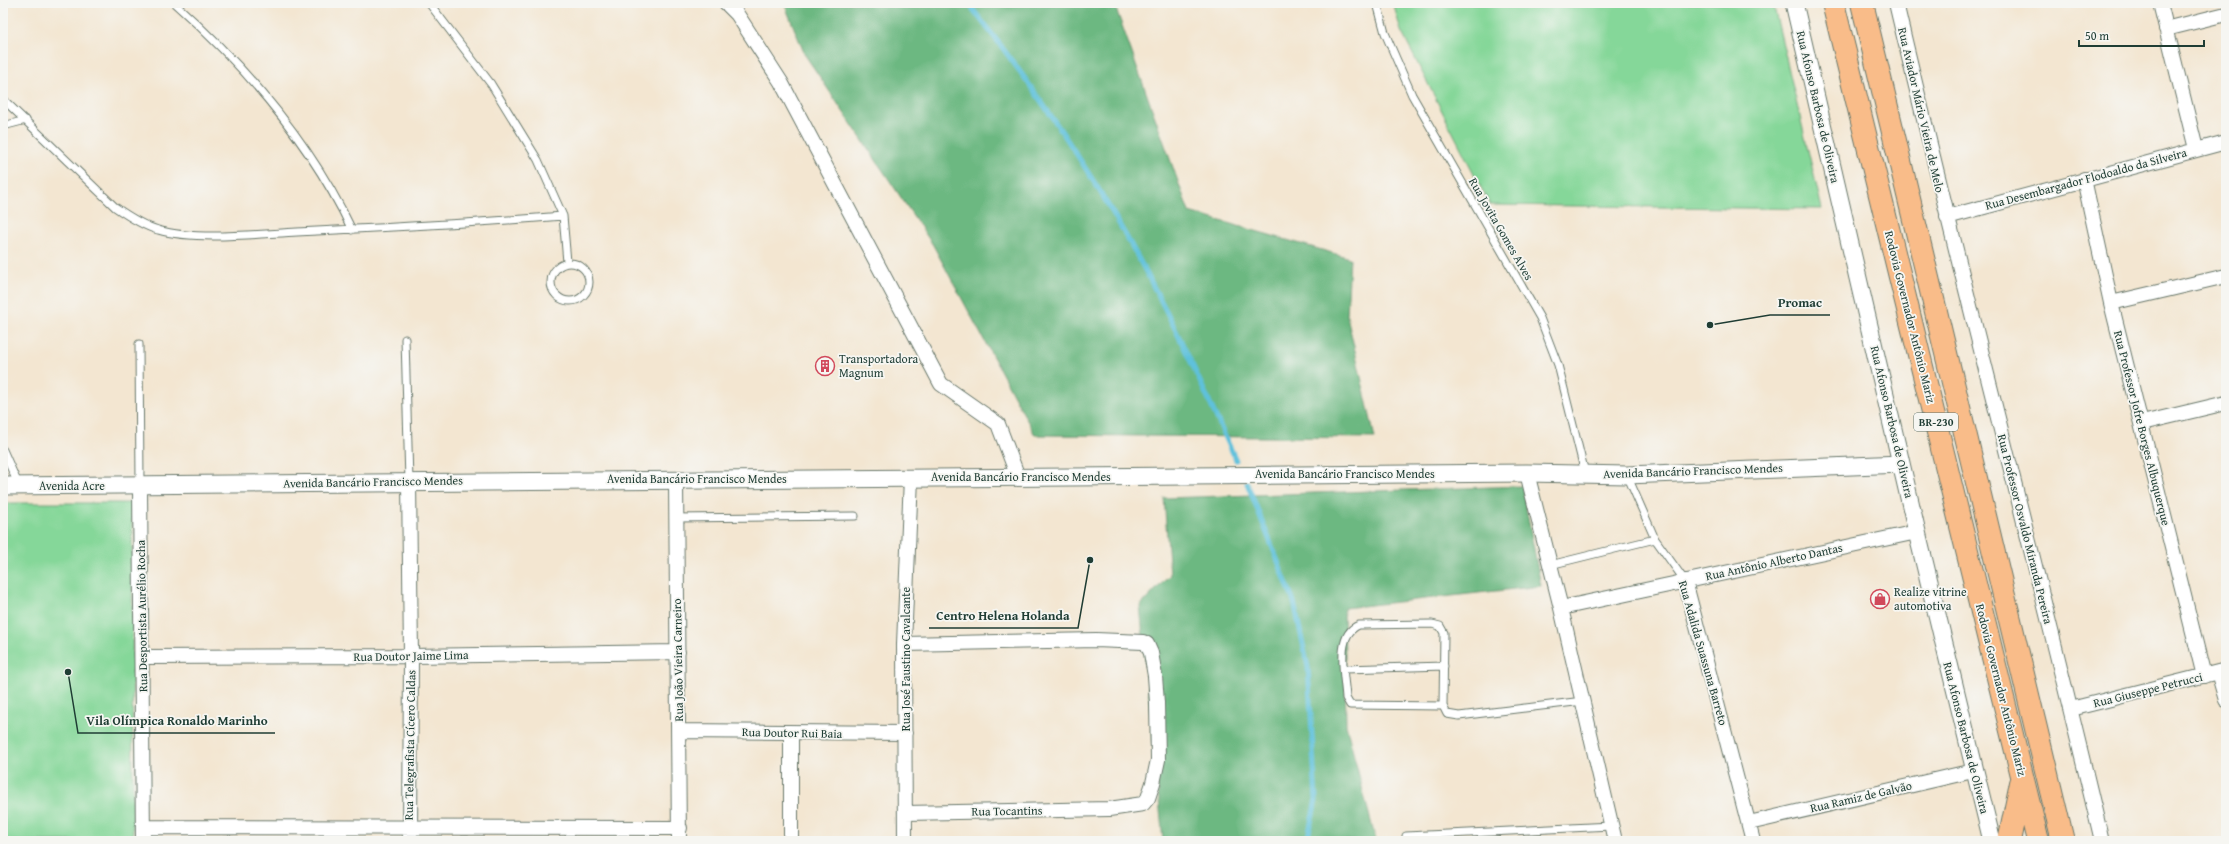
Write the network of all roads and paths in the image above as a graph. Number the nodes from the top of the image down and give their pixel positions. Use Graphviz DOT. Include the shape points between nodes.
graph roads {
  1 [pos="174,3"];
  2 [pos="429,3"];
  3 [pos="726,3"];
  4 [pos="1377,3"];
  5 [pos="1794,3"];
  6 [pos="1833,3"];
  7 [pos="1862,3"];
  8 [pos="1896,3"];
  9 [pos="2160,3"];
  10 [pos="2226,14"];
  11 [pos="2166,29"];
  12 [pos="3,99"];
  13 [pos="26,120"];
  14 [pos="3,126"];
  15 [pos="2226,142"];
  16 [pos="2196,149"];
  17 [pos="2084,179"];
  18 [pos="563,216"];
  19 [pos="1947,218"];
  20 [pos="352,230"];
  21 [pos="567,262"];
  22 [pos="2226,276"];
  23 [pos="2111,303"];
  24 [pos="405,339"];
  25 [pos="139,344"];
  26 [pos="2226,403"];
  27 [pos="2142,423"];
  28 [pos="3,450"];
  29 [pos="1901,464"];
  30 [pos="1527,473"];
  31 [pos="1585,473"];
  32 [pos="1627,475"];
  33 [pos="1018,477"];
  34 [pos="911,478"];
  35 [pos="676,480"];
  36 [pos="409,482"];
  37 [pos="11,486"];
  38 [pos="140,486"];
  39 [pos="855,516"];
  40 [pos="676,518"];
  41 [pos="1917,532"];
  42 [pos="1655,539"];
  43 [pos="1550,565"];
  44 [pos="1685,581"];
  45 [pos="1561,608"];
  46 [pos="904,644"];
  47 [pos="678,652"];
  48 [pos="411,656"];
  49 [pos="143,657"];
  50 [pos="1444,666"];
  51 [pos="1345,669"];
  52 [pos="2222,671"];
  53 [pos="2204,676"];
  54 [pos="2226,700"];
  55 [pos="1583,701"];
  56 [pos="1443,706"];
  57 [pos="2071,709"];
  58 [pos="679,731"];
  59 [pos="792,733"];
  60 [pos="905,733"];
  61 [pos="1973,771"];
  62 [pos="2022,776"];
  63 [pos="905,813"];
  64 [pos="1749,823"];
  65 [pos="1611,826"];
  66 [pos="143,834"];
  67 [pos="410,834"];
  68 [pos="680,834"];
  69 [pos="1406,836"];
  70 [pos="791,841"];
  71 [pos="905,841"];
  72 [pos="1615,841"];
  73 [pos="1753,841"];
  74 [pos="1992,841"];
  75 [pos="2009,841"];
  76 [pos="2038,841"];
  77 [pos="2063,841"];
  78 [pos="2102,841"];
  1 -- 20 [label="lane" via="228,53 265,93 317,165 334,192"];
  2 -- 18 [label="lane" via="495,90 538,160"];
  3 -- 33 [label="street" via="737,14 781,82 941,384 998,424"];
  4 -- 31 [label="lane, Rua Jovita Gomes Alves" via="1385,33 1412,95 1540,318 1558,365"];
  5 -- 29 [label="street, Rua Afonso Barbosa de Oliveira"];
  6 -- 62 [label="highway, Rodovia Governador Antônio Mariz / BR-230"];
  7 -- 77 [label="highway, Rodovia Governador Antônio Mariz / BR-230"];
  8 -- 19 [label="street, Rua Aviador Mário Vieira de Melo"];
  9 -- 11 [label="street"];
  10 -- 11 [label="street"];
  11 -- 16 [label="street"];
  12 -- 13 [label="lane"];
  13 -- 14 [label="lane"];
  13 -- 20 [label="lane" via="115,208 132,219 158,230 187,235"];
  15 -- 16 [label="street, Rua Desembargador Flodoaldo da Silveira"];
  16 -- 17 [label="street, Rua Desembargador Flodoaldo da Silveira"];
  17 -- 19 [label="street, Rua Desembargador Flodoaldo da Silveira"];
  17 -- 23 [label="street, Rua Professor Jofre Borges Albuquerque"];
  18 -- 20 [label="lane"];
  18 -- 21 [label="lane"];
  19 -- 57 [label="street, Rua Professor Osvaldo Miranda Pereira"];
  21 -- 21 [label="lane" via="558,266 552,273 551,287 559,298 577,300 585,294 589,286 589,276 584,268 576,263"];
  22 -- 23 [label="street"];
  23 -- 27 [label="street, Rua Professor Jofre Borges Albuquerque"];
  24 -- 36 [label="lane"];
  25 -- 38 [label="lane"];
  26 -- 27 [label="street"];
  27 -- 53 [label="street, Rua Professor Jofre Borges Albuquerque"];
  28 -- 37 [label="lane"];
  29 -- 32 [label="street, Avenida Bancário Francisco Mendes"];
  29 -- 41 [label="street, Rua Afonso Barbosa de Oliveira"];
  30 -- 31 [label="street, Avenida Bancário Francisco Mendes"];
  30 -- 33 [label="street, Avenida Bancário Francisco Mendes"];
  30 -- 43 [label="street"];
  31 -- 32 [label="street, Avenida Bancário Francisco Mendes"];
  32 -- 42 [label="lane, Rua Adalida Suassuna Barreto"];
  33 -- 34 [label="street, Avenida Bancário Francisco Mendes"];
  34 -- 35 [label="street, Avenida Bancário Francisco Mendes"];
  34 -- 46 [label="street, Rua José Faustino Cavalcante"];
  35 -- 36 [label="street, Avenida Bancário Francisco Mendes"];
  35 -- 40 [label="street, Rua João Vieira Carneiro"];
  36 -- 38 [label="street, Avenida Bancário Francisco Mendes"];
  36 -- 48 [label="street, Rua Telegrafista Cícero Caldas"];
  37 -- 38 [label="street, Avenida Acre"];
  38 -- 49 [label="street, Rua Desportista Aurélio Rocha"];
  39 -- 40 [label="lane"];
  40 -- 47 [label="street, Rua João Vieira Carneiro"];
  41 -- 44 [label="street, Rua Antônio Alberto Dantas"];
  41 -- 61 [label="street, Rua Afonso Barbosa de Oliveira"];
  42 -- 43 [label="lane"];
  42 -- 44 [label="lane, Rua Adalida Suassuna Barreto"];
  43 -- 45 [label="street"];
  44 -- 45 [label="street, Rua Antônio Alberto Dantas"];
  44 -- 64 [label="street, Rua Adalida Suassuna Barreto"];
  45 -- 55 [label="street"];
  46 -- 60 [label="street, Rua José Faustino Cavalcante"];
  46 -- 63 [label="street, Rua Tocantins" via="1096,640 1138,641 1147,644 1151,653 1157,703 1158,760 1148,798 1143,804 1109,809"];
  47 -- 48 [label="street, Rua Doutor Jaime Lima"];
  47 -- 58 [label="street, Rua João Vieira Carneiro"];
  48 -- 49 [label="street, Rua Doutor Jaime Lima"];
  48 -- 67 [label="street, Rua Telegrafista Cícero Caldas"];
  49 -- 66 [label="street, Rua Desportista Aurélio Rocha"];
  50 -- 51 [label="lane"];
  50 -- 51 [label="lane" via="1444,633 1440,626 1359,625 1352,628 1347,635 1343,650"];
  50 -- 56 [label="lane"];
  51 -- 56 [label="lane" via="1346,698 1350,705"];
  52 -- 53 [label="street, Rua Giuseppe Petrucci"];
  52 -- 54 [label="street"];
  53 -- 57 [label="street, Rua Giuseppe Petrucci"];
  55 -- 56 [label="lane" via="1459,716 1447,714"];
  55 -- 65 [label="street"];
  57 -- 78 [label="street, Rua Professor Osvaldo Miranda Pereira"];
  58 -- 59 [label="street, Rua Doutor Rui Baia"];
  58 -- 68 [label="street, Rua João Vieira Carneiro"];
  59 -- 60 [label="street, Rua Doutor Rui Baia"];
  59 -- 70 [label="street"];
  60 -- 63 [label="street, Rua José Faustino Cavalcante"];
  61 -- 64 [label="street, Rua Ramiz de Galvão"];
  61 -- 74 [label="street, Rua Afonso Barbosa de Oliveira"];
  62 -- 75 [label="highway"];
  62 -- 76 [label="highway, Rodovia Governador Antônio Mariz / BR-230"];
  63 -- 71 [label="street, Rua José Faustino Cavalcante"];
  64 -- 73 [label="street, Rua Adalida Suassuna Barreto"];
  65 -- 69 [label="lane"];
  65 -- 72 [label="street"];
  66 -- 67 [label="street"];
  67 -- 68 [label="street"];
}
